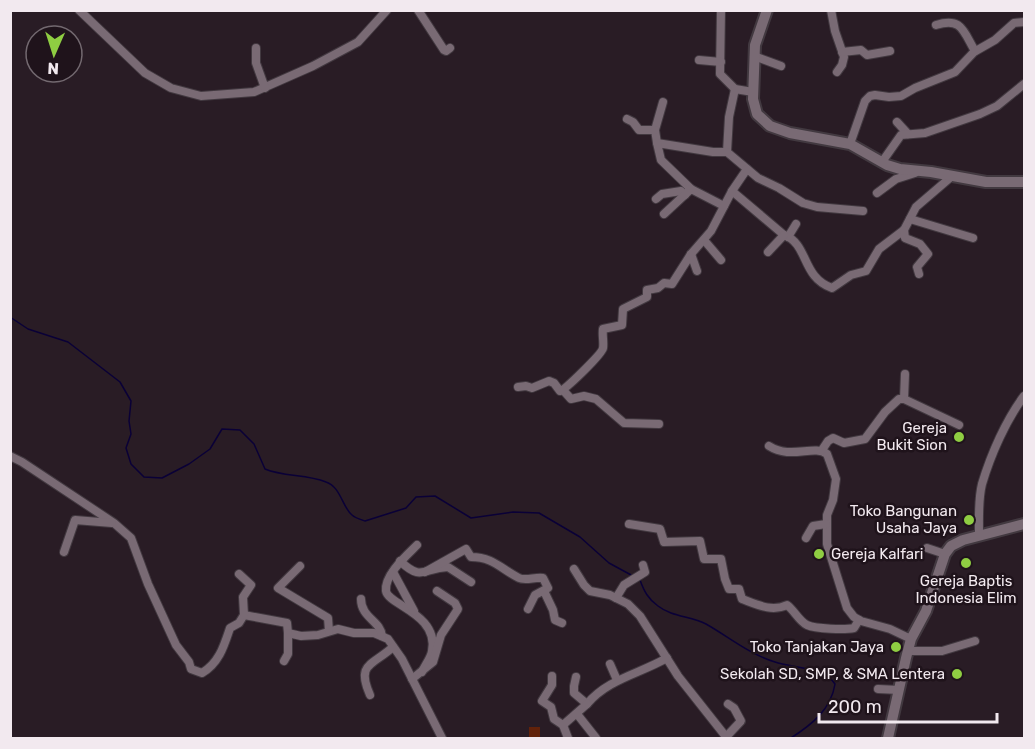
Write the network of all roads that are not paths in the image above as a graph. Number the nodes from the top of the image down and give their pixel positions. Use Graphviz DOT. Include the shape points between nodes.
graph roads {
  1 [pos="79,10"];
  2 [pos="387,10"];
  3 [pos="418,10"];
  4 [pos="722,10"];
  5 [pos="767,10"];
  6 [pos="831,10"];
  7 [pos="1024,22"];
  8 [pos="936,25"];
  9 [pos="256,48"];
  10 [pos="450,48"];
  11 [pos="890,51"];
  12 [pos="975,51"];
  13 [pos="842,52"];
  14 [pos="754,56"];
  15 [pos="699,60"];
  16 [pos="721,63"];
  17 [pos="781,66"];
  18 [pos="837,72"];
  19 [pos="1024,84"];
  20 [pos="265,87"];
  21 [pos="735,89"];
  22 [pos="753,92"];
  23 [pos="663,102"];
  24 [pos="627,119"];
  25 [pos="897,122"];
  26 [pos="655,130"];
  27 [pos="908,134"];
  28 [pos="657,143"];
  29 [pos="850,144"];
  30 [pos="727,152"];
  31 [pos="882,162"];
  32 [pos="747,169"];
  33 [pos="916,172"];
  34 [pos="951,177"];
  35 [pos="1024,182"];
  36 [pos="732,190"];
  37 [pos="688,192"];
  38 [pos="877,193"];
  39 [pos="656,199"];
  40 [pos="724,206"];
  41 [pos="863,211"];
  42 [pos="664,214"];
  43 [pos="910,219"];
  44 [pos="796,224"];
  45 [pos="904,230"];
  46 [pos="786,236"];
  47 [pos="973,238"];
  48 [pos="704,240"];
  49 [pos="768,252"];
  50 [pos="691,254"];
  51 [pos="721,260"];
  52 [pos="697,272"];
  53 [pos="919,274"];
  54 [pos="905,374"];
  55 [pos="518,387"];
  56 [pos="563,390"];
  57 [pos="1024,396"];
  58 [pos="904,399"];
  59 [pos="659,424"];
  60 [pos="959,425"];
  61 [pos="769,446"];
  62 [pos="822,450"];
  63 [pos="10,456"];
  64 [pos="114,523"];
  65 [pos="629,524"];
  66 [pos="826,524"];
  67 [pos="1024,524"];
  68 [pos="980,535"];
  69 [pos="806,538"];
  70 [pos="417,545"];
  71 [pos="927,548"];
  72 [pos="64,552"];
  73 [pos="945,554"];
  74 [pos="400,561"];
  75 [pos="643,565"];
  76 [pos="300,566"];
  77 [pos="574,569"];
  78 [pos="393,572"];
  79 [pos="425,572"];
  80 [pos="238,574"];
  81 [pos="471,582"];
  82 [pos="437,591"];
  83 [pos="544,591"];
  84 [pos="361,598"];
  85 [pos="616,598"];
  86 [pos="528,609"];
  87 [pos="415,613"];
  88 [pos="244,615"];
  89 [pos="859,620"];
  90 [pos="562,623"];
  91 [pos="329,631"];
  92 [pos="288,633"];
  93 [pos="382,636"];
  94 [pos="912,639"];
  95 [pos="975,641"];
  96 [pos="393,647"];
  97 [pos="908,651"];
  98 [pos="667,658"];
  99 [pos="284,662"];
  100 [pos="610,664"];
  101 [pos="422,672"];
  102 [pos="552,676"];
  103 [pos="576,677"];
  104 [pos="412,679"];
  105 [pos="617,680"];
  106 [pos="878,689"];
  107 [pos="898,690"];
  108 [pos="370,695"];
  109 [pos="587,704"];
  110 [pos="728,704"];
  111 [pos="576,714"];
  112 [pos="563,725"];
  113 [pos="442,738"];
  114 [pos="568,738"];
  115 [pos="596,738"];
  116 [pos="727,738"];
  117 [pos="888,738"];
  1 -- 20 [label="street" via="145,73 171,88 206,96 246,93"];
  2 -- 20 [label="street" via="349,48"];
  3 -- 10 [label="street" via="444,50"];
  4 -- 16 [label="street"];
  5 -- 14 [label="street"];
  6 -- 13 [label="street"];
  7 -- 12 [label="street" via="1014,23"];
  8 -- 12 [label="street" via="949,21 957,24"];
  9 -- 20 [label="street" via="256,63"];
  11 -- 13 [label="street" via="867,55 861,50"];
  12 -- 29 [label="street" via="955,72 904,95 870,96 865,100"];
  13 -- 18 [label="street" via="844,60"];
  14 -- 17 [label="street"];
  14 -- 22 [label="street"];
  15 -- 16 [label="street"];
  16 -- 21 [label="street" via="720,74"];
  19 -- 27 [label="street" via="988,111 925,133"];
  21 -- 22 [label="street"];
  21 -- 30 [label="street"];
  22 -- 29 [label="street" via="757,114 770,126"];
  23 -- 26 [label="street"];
  24 -- 26 [label="street" via="639,130"];
  25 -- 27 [label="street"];
  26 -- 28 [label="street"];
  27 -- 31 [label="street" via="898,137"];
  28 -- 30 [label="street"];
  28 -- 37 [label="street" via="661,160"];
  29 -- 31 [label="street"];
  30 -- 32 [label="street"];
  31 -- 33 [label="street"];
  32 -- 36 [label="street"];
  32 -- 41 [label="street" via="803,203"];
  33 -- 34 [label="street"];
  33 -- 38 [label="street" via="896,179"];
  34 -- 35 [label="street" via="986,183"];
  34 -- 43 [label="street" via="916,207"];
  36 -- 40 [label="street"];
  36 -- 46 [label="street"];
  37 -- 39 [label="street" via="664,193"];
  37 -- 40 [label="street"];
  37 -- 42 [label="street"];
  40 -- 48 [label="street"];
  43 -- 45 [label="street"];
  43 -- 47 [label="street"];
  44 -- 46 [label="street"];
  45 -- 46 [label="street" via="879,249 866,271 851,275 832,288 811,273 798,246"];
  45 -- 53 [label="street" via="905,238 920,244 928,254 918,264"];
  46 -- 49 [label="street"];
  48 -- 50 [label="street"];
  48 -- 51 [label="street"];
  50 -- 52 [label="street"];
  50 -- 56 [label="street" via="671,285 664,283 647,290 646,298 623,309 621,326 603,329 601,353"];
  54 -- 58 [label="street"];
  55 -- 56 [label="street" via="532,388 549,381"];
  56 -- 59 [label="street" via="571,399 596,399 624,423"];
  57 -- 68 [label="street" via="982,483"];
  58 -- 60 [label="street"];
  58 -- 62 [label="street" via="896,400 865,439 844,442 833,438"];
  61 -- 62 [label="street" via="781,453"];
  62 -- 66 [label="street" via="836,479"];
  63 -- 64 [label="street"];
  64 -- 72 [label="street" via="75,520"];
  64 -- 88 [label="street" via="131,538 148,584 191,669 202,674 212,667 230,628"];
  65 -- 89 [label="street" via="660,529 664,542 700,541 704,559 720,559 729,589 741,591 742,599 774,609 787,604 809,626 846,630 854,628"];
  66 -- 69 [label="street" via="813,526"];
  66 -- 89 [label="street" via="829,556 847,608"];
  67 -- 68 [label="street"];
  68 -- 73 [label="street" via="956,543"];
  70 -- 74 [label="street"];
  71 -- 73 [label="street"];
  73 -- 94 [label="street"];
  74 -- 78 [label="street"];
  74 -- 79 [label="street" via="411,571"];
  75 -- 85 [label="street" via="645,572 624,585"];
  76 -- 91 [label="street" via="278,588 328,618"];
  77 -- 85 [label="street" via="590,591"];
  78 -- 87 [label="street"];
  78 -- 87 [label="street" via="386,594"];
  79 -- 81 [label="street" via="448,567"];
  79 -- 83 [label="street" via="466,549 471,557 496,562 519,578 543,578 548,586"];
  80 -- 88 [label="street" via="251,585 243,597"];
  82 -- 101 [label="street" via="458,609 441,635 435,659"];
  83 -- 86 [label="street" via="532,598"];
  83 -- 90 [label="street" via="555,620"];
  84 -- 93 [label="street" via="364,612"];
  85 -- 98 [label="street" via="640,616"];
  87 -- 101 [label="street" via="432,642 432,653"];
  88 -- 92 [label="street" via="287,623"];
  89 -- 94 [label="street"];
  91 -- 92 [label="street" via="301,636"];
  91 -- 93 [label="street"];
  92 -- 99 [label="street"];
  93 -- 96 [label="street"];
  94 -- 97 [label="street"];
  95 -- 97 [label="street" via="948,650"];
  96 -- 104 [label="street"];
  96 -- 108 [label="street" via="364,673"];
  97 -- 107 [label="street"];
  98 -- 105 [label="street"];
  98 -- 116 [label="street"];
  100 -- 105 [label="street"];
  101 -- 104 [label="street"];
  102 -- 112 [label="street" via="552,687 542,701"];
  103 -- 109 [label="street" via="574,693"];
  104 -- 113 [label="street"];
  105 -- 109 [label="street"];
  106 -- 107 [label="street"];
  107 -- 117 [label="street"];
  109 -- 111 [label="street"];
  110 -- 116 [label="street" via="741,721"];
  111 -- 112 [label="street"];
  111 -- 115 [label="street"];
  112 -- 114 [label="street"];
}
